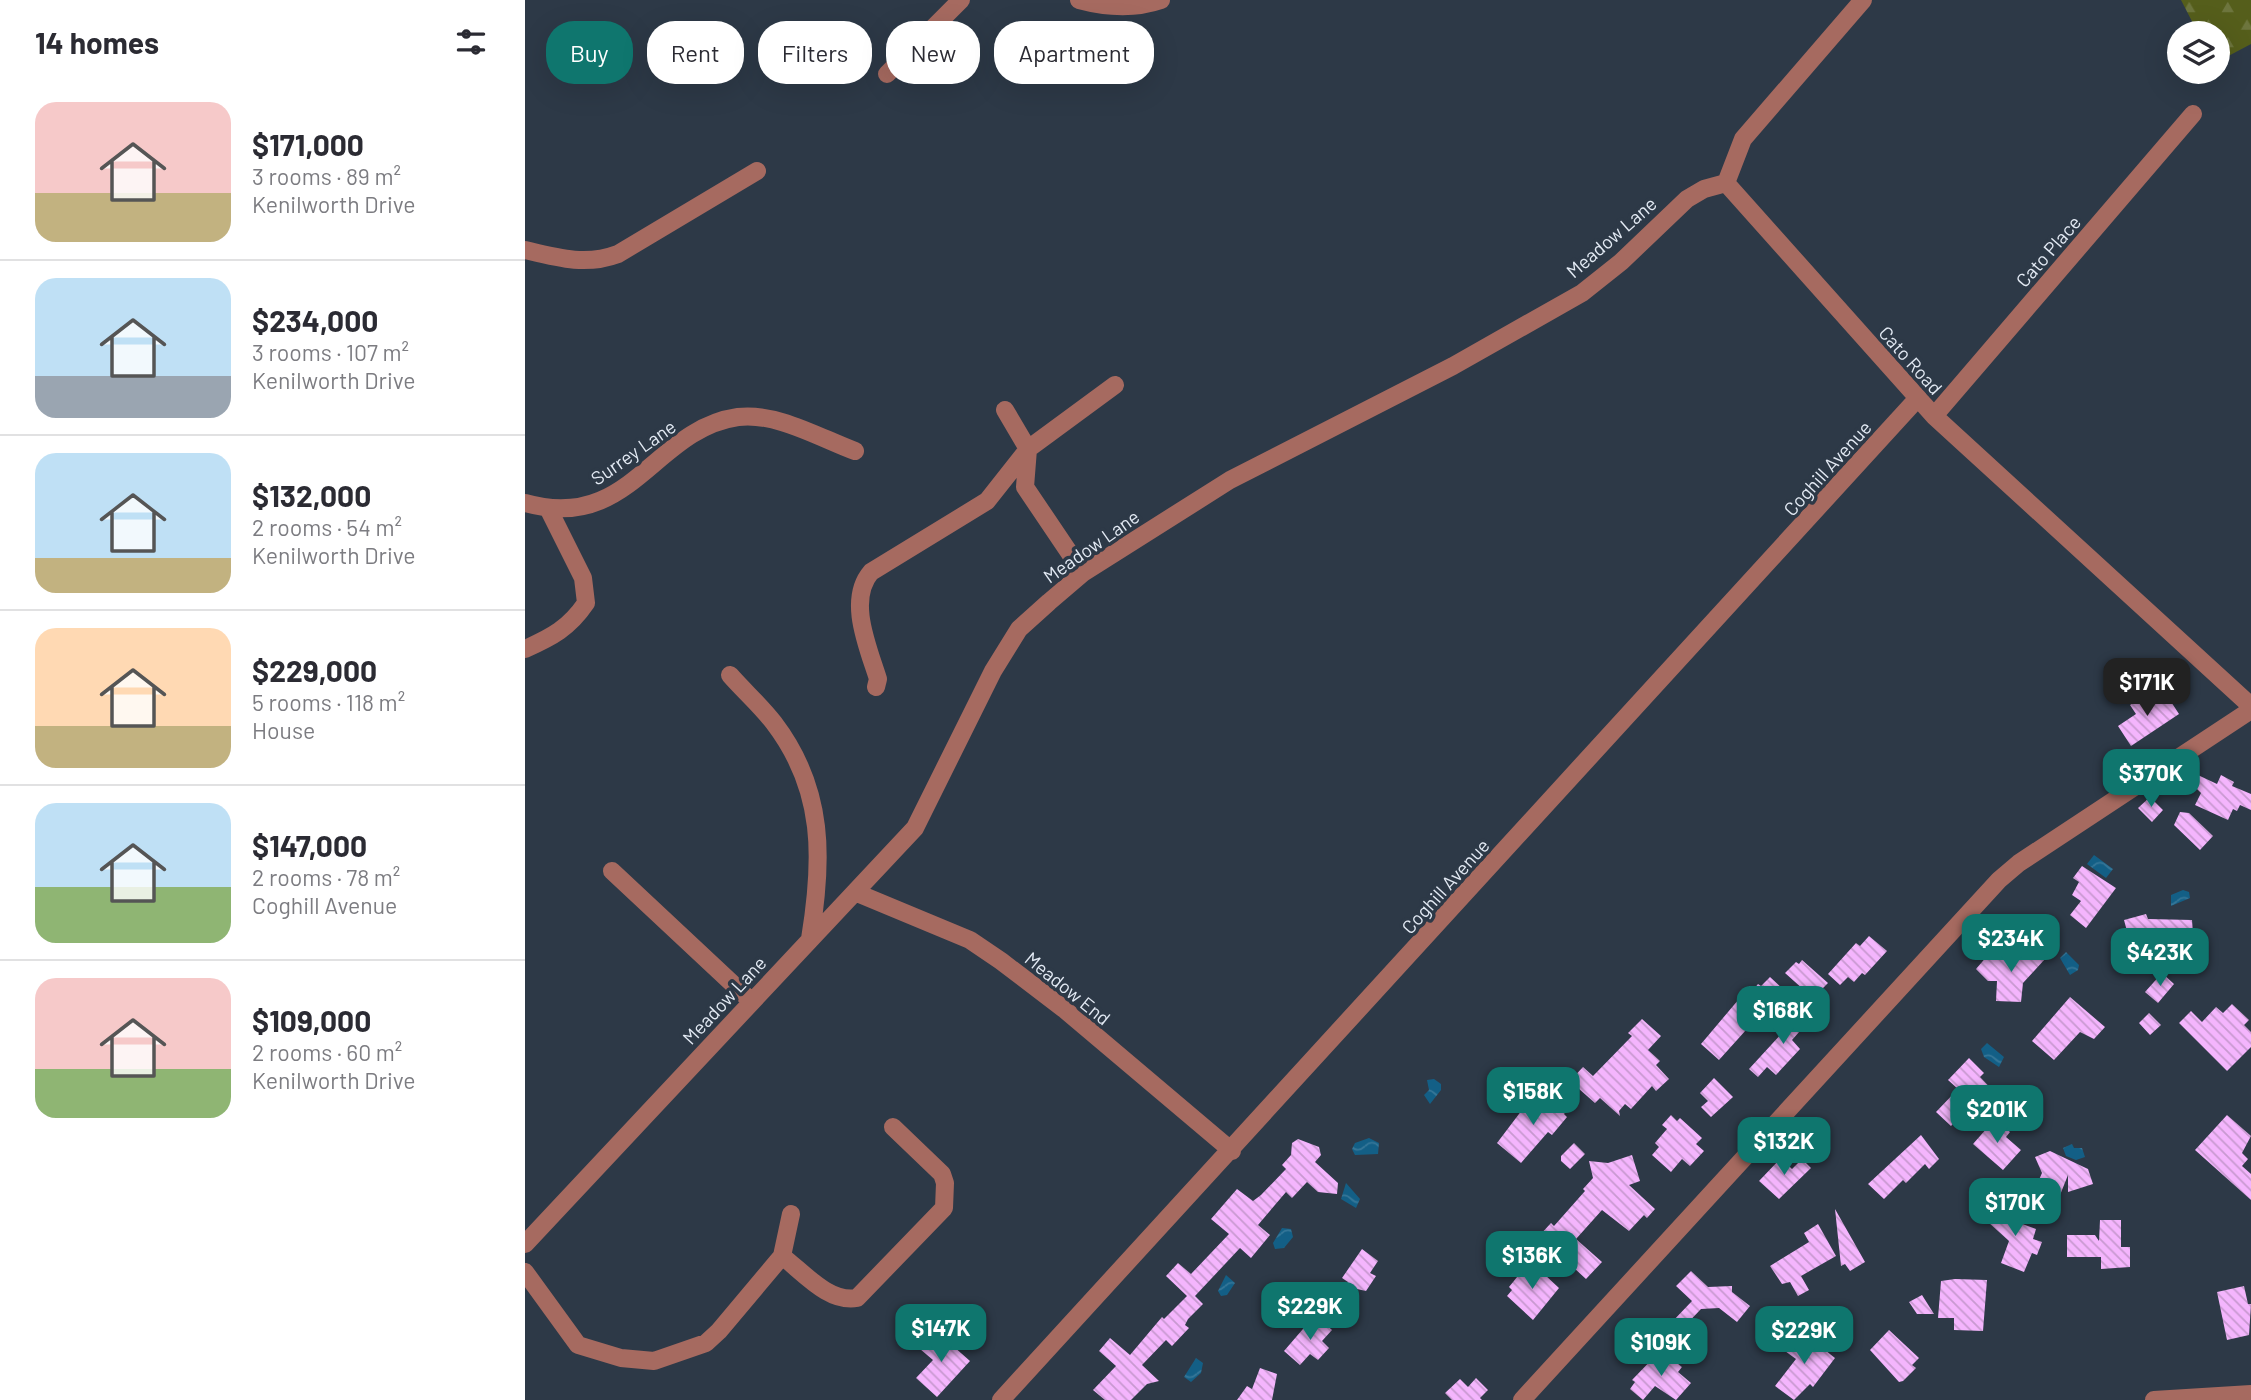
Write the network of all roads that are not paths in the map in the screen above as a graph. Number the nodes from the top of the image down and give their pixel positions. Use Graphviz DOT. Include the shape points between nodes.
graph roads {
  1 [pos="961,0"];
  2 [pos="1079,0"];
  3 [pos="1161,0"];
  4 [pos="1863,0"];
  5 [pos="940,21"];
  6 [pos="2193,114"];
  7 [pos="757,171"];
  8 [pos="1726,183"];
  9 [pos="525,250"];
  10 [pos="1115,385"];
  11 [pos="1917,399"];
  12 [pos="1005,410"];
  13 [pos="1934,416"];
  14 [pos="1028,449"];
  15 [pos="855,451"];
  16 [pos="525,503"];
  17 [pos="548,508"];
  18 [pos="1083,573"];
  19 [pos="525,649"];
  20 [pos="730,675"];
  21 [pos="876,687"];
  22 [pos="2251,708"];
  23 [pos="612,872"];
  24 [pos="857,893"];
  25 [pos="810,939"];
  26 [pos="751,1001"];
  27 [pos="893,1127"];
  28 [pos="1232,1151"];
  29 [pos="791,1214"];
  30 [pos="525,1244"];
  31 [pos="782,1256"];
  32 [pos="525,1272"];
  33 [pos="2251,1394"];
  34 [pos="1001,1400"];
  35 [pos="1522,1400"];
  36 [pos="2154,1400"];
  1 -- 5 [label="street"];
  2 -- 3 [label="street" via="1118,5"];
  4 -- 8 [label="street" via="1743,139"];
  6 -- 13 [label="street, Cato Place"];
  7 -- 9 [label="street" via="599,261"];
  8 -- 11 [label="street, Cato Road"];
  8 -- 18 [label="street, Meadow Lane" via="1687,199 1582,293 1453,366 1230,480"];
  10 -- 14 [label="street"];
  11 -- 13 [label="street, Cato Road"];
  11 -- 28 [label="street, Coghill Avenue"];
  12 -- 14 [label="street"];
  13 -- 22 [label="street, Cato Road"];
  14 -- 18 [label="street" via="1025,486"];
  14 -- 21 [label="street" via="988,501 871,572 862,582 861,621 878,679"];
  15 -- 17 [label="street, Surrey Lane" via="761,417 739,417 684,440 645,474 602,501 580,508"];
  16 -- 17 [label="street, Surrey Lane"];
  17 -- 19 [label="street" via="583,578 586,603 556,635"];
  18 -- 24 [label="street, Meadow Lane" via="1019,629 993,671 915,828"];
  20 -- 25 [label="street" via="774,722 809,789 818,830 819,867"];
  22 -- 35 [label="street" via="1999,880"];
  23 -- 26 [label="street"];
  24 -- 25 [label="street, Meadow Lane"];
  24 -- 28 [label="street, Meadow End" via="970,940 1001,961"];
  25 -- 26 [label="street, Meadow Lane"];
  26 -- 30 [label="street, Meadow Lane"];
  27 -- 31 [label="street" via="942,1174 944,1208 857,1298 844,1301 833,1296"];
  28 -- 34 [label="street, Coghill Avenue"];
  29 -- 31 [label="street"];
  31 -- 32 [label="street" via="706,1343 654,1361 621,1358 578,1345"];
  33 -- 36 [label="street"];
}
